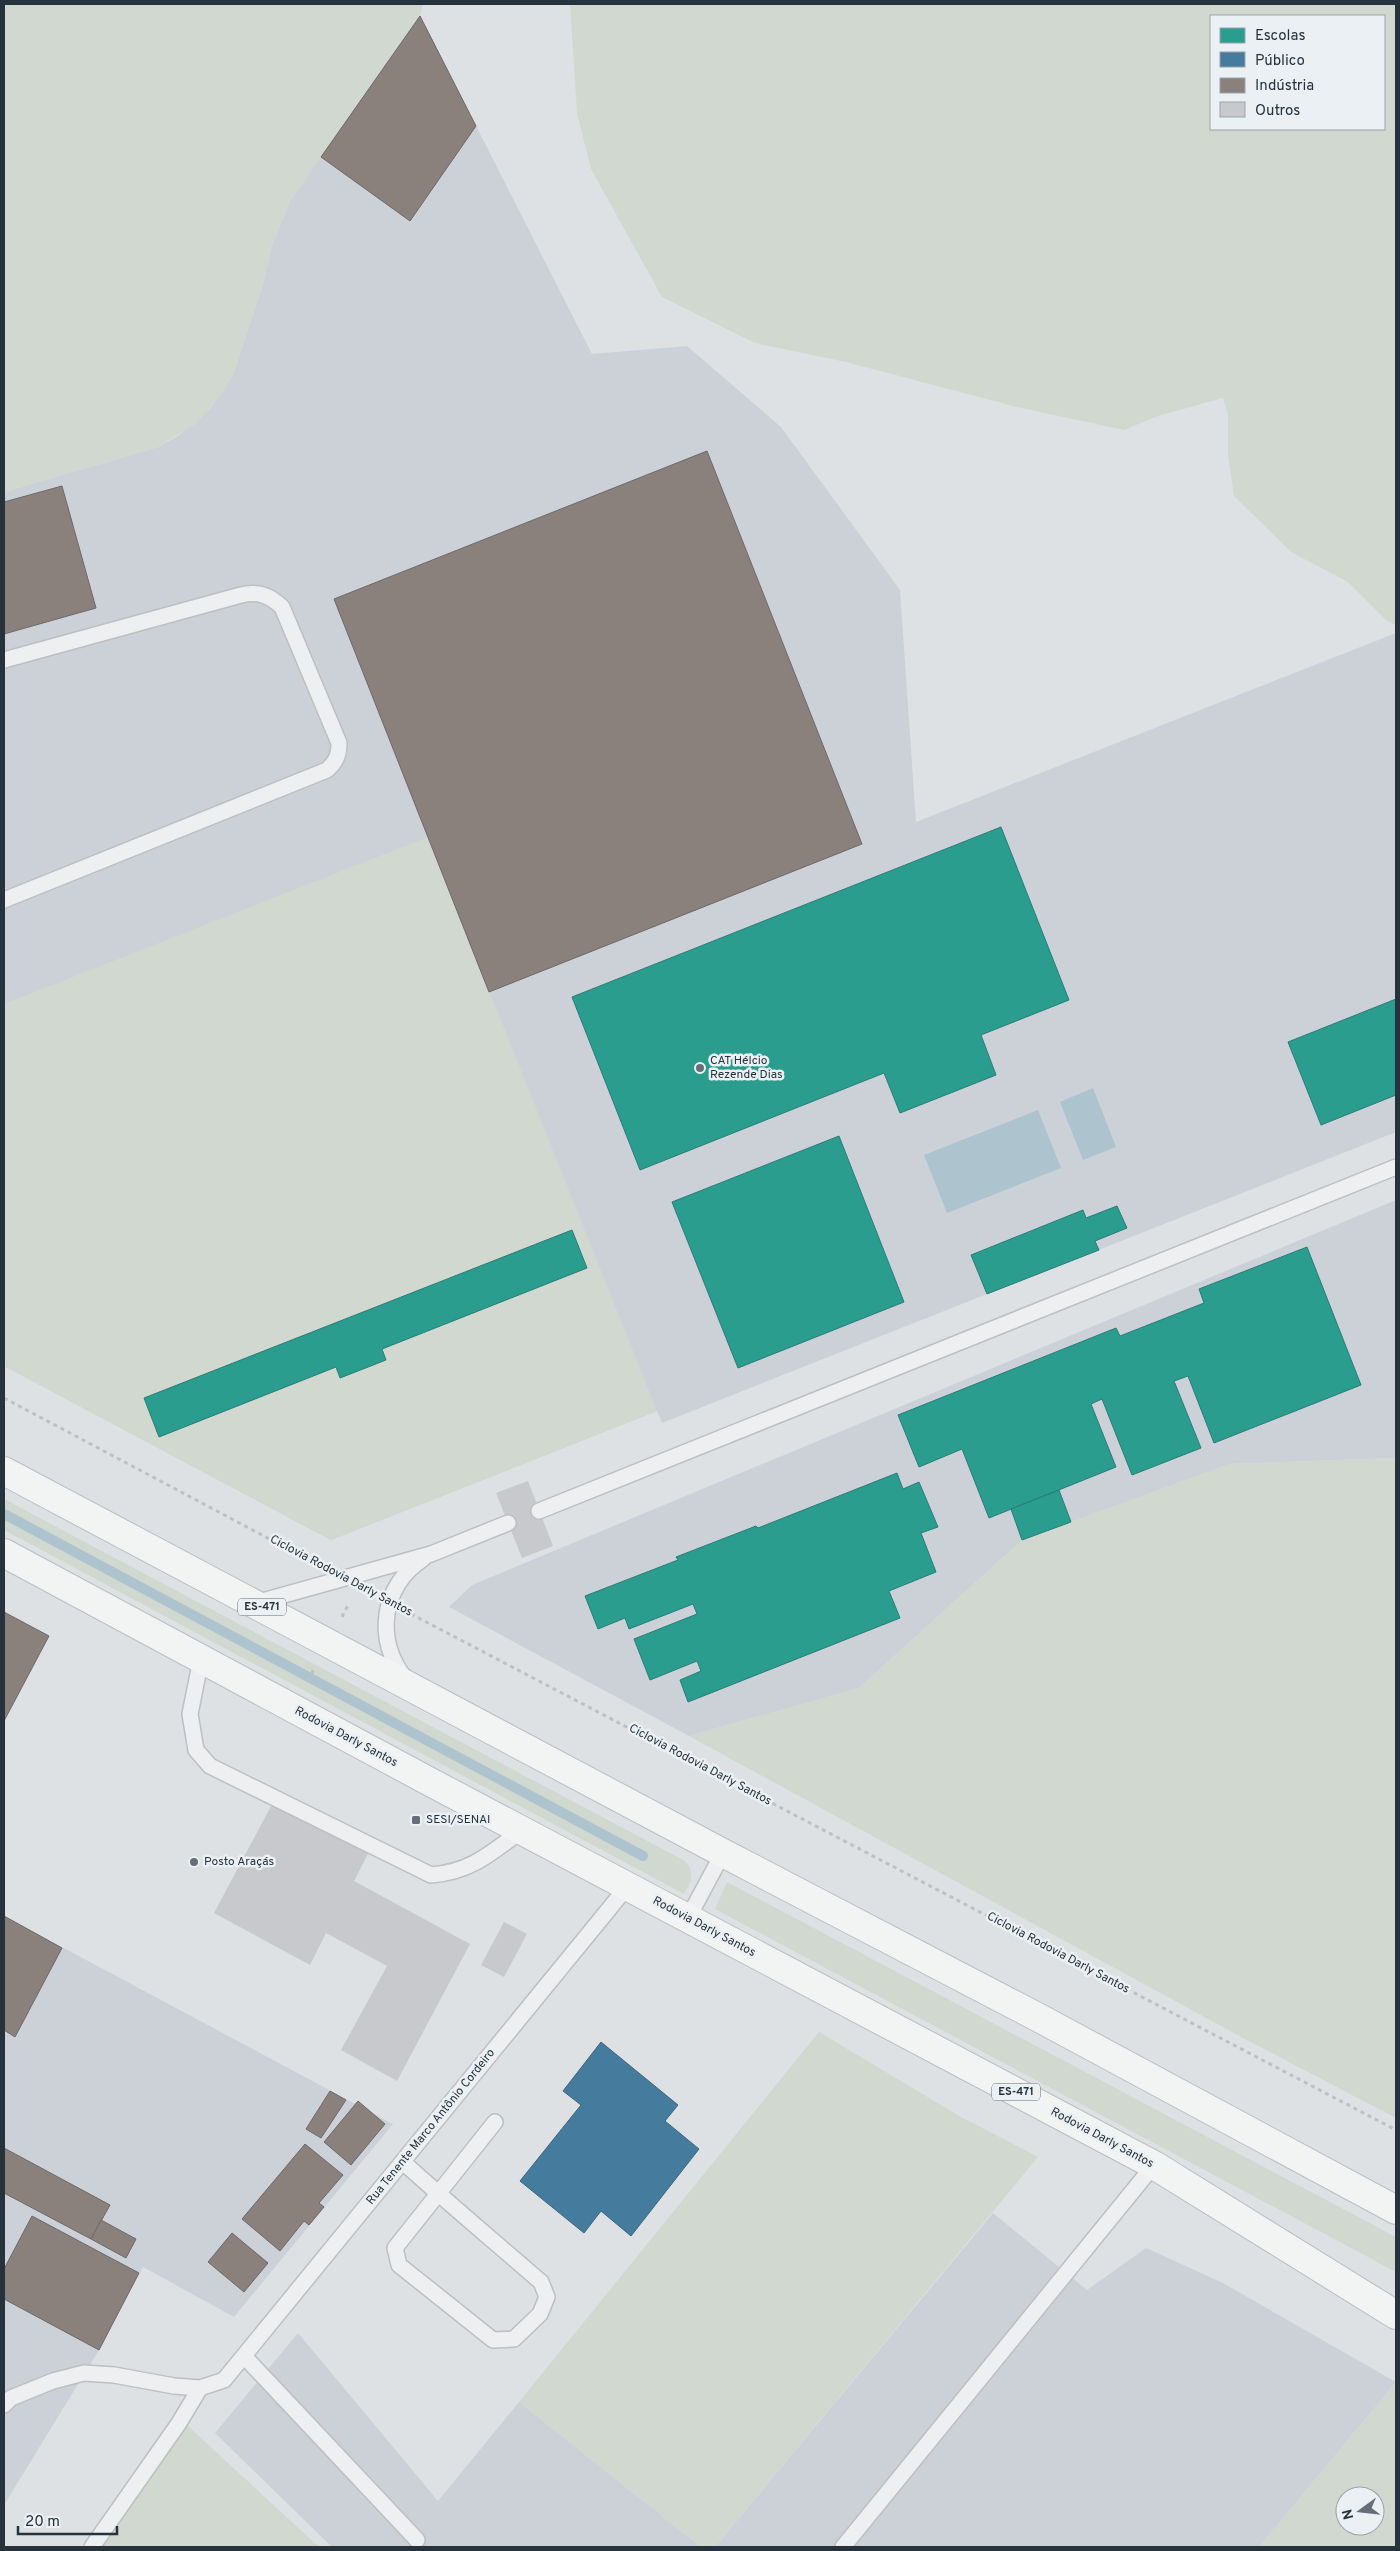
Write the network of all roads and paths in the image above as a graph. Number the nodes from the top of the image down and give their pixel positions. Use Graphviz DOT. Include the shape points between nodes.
graph roads {
  1 [pos="4,660"];
  2 [pos="4,900"];
  3 [pos="1396,1167"];
  4 [pos="4,1398"];
  5 [pos="4,1471"];
  6 [pos="539,1511"];
  7 [pos="508,1523"];
  8 [pos="4,1553"];
  9 [pos="431,1554"];
  10 [pos="344,1578"];
  11 [pos="390,1602"];
  12 [pos="255,1604"];
  13 [pos="201,1659"];
  14 [pos="317,1665"];
  15 [pos="307,1682"];
  16 [pos="416,1688"];
  17 [pos="522,1830"];
  18 [pos="723,1853"];
  19 [pos="627,1887"];
  20 [pos="688,1918"];
  21 [pos="495,2122"];
  22 [pos="1396,2130"];
  23 [pos="403,2162"];
  24 [pos="1154,2165"];
  25 [pos="438,2193"];
  26 [pos="1396,2210"];
  27 [pos="1396,2315"];
  28 [pos="240,2361"];
  29 [pos="200,2388"];
  30 [pos="4,2405"];
  31 [pos="417,2540"];
  32 [pos="92,2547"];
  33 [pos="843,2547"];
  1 -- 2 [label="lane" via="241,595 265,595 282,607 339,743 339,754 327,770"];
  3 -- 6 [label="lane"];
  4 -- 10 [label="path, Ciclovia Rodovia Darly Santos"];
  5 -- 12 [label="main road, ES-471"];
  7 -- 9 [label="lane"];
  8 -- 13 [label="main road, Rodovia Darly Santos / ES-471"];
  9 -- 10 [label="lane"];
  9 -- 11 [label="lane" via="402,1578"];
  10 -- 12 [label="lane"];
  11 -- 16 [label="lane" via="385,1631 388,1647 403,1677"];
  11 -- 22 [label="path, Ciclovia Rodovia Darly Santos"];
  12 -- 16 [label="main road, ES-471"];
  13 -- 17 [label="main road, Rodovia Darly Santos / ES-471"];
  13 -- 17 [label="lane" via="190,1714 196,1750 210,1766 431,1875 452,1873 476,1864"];
  14 -- 15 [label="path"];
  16 -- 18 [label="main road, ES-471"];
  17 -- 19 [label="main road, Rodovia Darly Santos / ES-471"];
  18 -- 20 [label="lane"];
  18 -- 26 [label="main road, ES-471"];
  19 -- 20 [label="main road, Rodovia Darly Santos / ES-471"];
  19 -- 23 [label="lane, Rua Tenente Marco Antônio Cordeiro"];
  20 -- 24 [label="main road, Rodovia Darly Santos / ES-471"];
  21 -- 25 [label="lane"];
  23 -- 25 [label="lane"];
  23 -- 28 [label="lane, Rua Tenente Marco Antônio Cordeiro"];
  24 -- 27 [label="main road, Rodovia Darly Santos / ES-471"];
  24 -- 33 [label="lane"];
  25 -- 25 [label="lane" via="395,2248 399,2265 493,2340 514,2339 540,2314 547,2297 540,2282"];
  28 -- 29 [label="lane, Rua Tenente Marco Antônio Cordeiro" via="224,2380"];
  28 -- 31 [label="lane"];
  29 -- 30 [label="lane" via="114,2375 84,2374 53,2381 11,2398"];
  29 -- 32 [label="lane" via="180,2423"];
}
